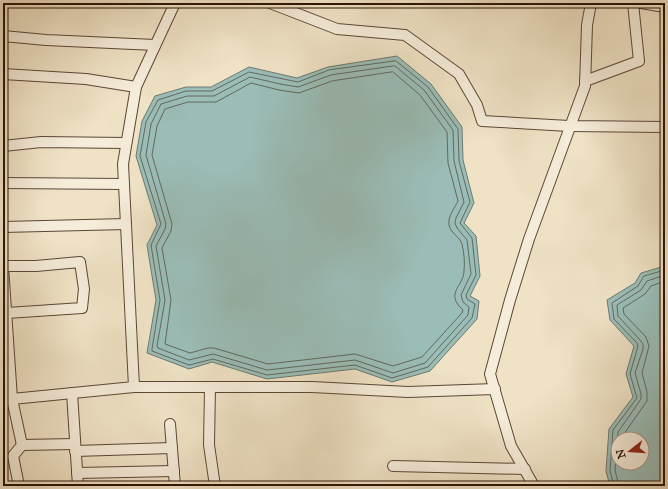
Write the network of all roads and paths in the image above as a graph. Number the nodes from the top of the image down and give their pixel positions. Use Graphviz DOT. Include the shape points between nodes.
graph roads {
  1 [pos="175,3"];
  2 [pos="270,3"];
  3 [pos="591,3"];
  4 [pos="632,3"];
  5 [pos="640,3"];
  6 [pos="665,7"];
  7 [pos="3,36"];
  8 [pos="155,45"];
  9 [pos="3,74"];
  10 [pos="585,80"];
  11 [pos="136,87"];
  12 [pos="570,126"];
  13 [pos="665,127"];
  14 [pos="126,142"];
  15 [pos="3,146"];
  16 [pos="3,183"];
  17 [pos="124,184"];
  18 [pos="126,224"];
  19 [pos="3,227"];
  20 [pos="3,266"];
  21 [pos="6,313"];
  22 [pos="7,378"];
  23 [pos="134,387"];
  24 [pos="210,387"];
  25 [pos="494,389"];
  26 [pos="72,393"];
  27 [pos="7,399"];
  28 [pos="170,424"];
  29 [pos="22,445"];
  30 [pos="75,447"];
  31 [pos="172,448"];
  32 [pos="8,456"];
  33 [pos="393,466"];
  34 [pos="525,469"];
  35 [pos="174,471"];
  36 [pos="77,473"];
  37 [pos="20,486"];
  38 [pos="78,486"];
  39 [pos="175,486"];
  40 [pos="215,486"];
  41 [pos="534,486"];
  1 -- 8 [label="street"];
  2 -- 12 [label="street" via="337,29 405,35 459,74 477,105 482,122"];
  3 -- 10 [label="street" via="587,25"];
  4 -- 10 [label="street" via="639,61"];
  5 -- 6 [label="street"];
  7 -- 8 [label="street"];
  8 -- 11 [label="street"];
  9 -- 11 [label="street" via="86,79"];
  10 -- 12 [label="street"];
  11 -- 14 [label="street"];
  12 -- 13 [label="street"];
  12 -- 25 [label="street" via="510,300 490,374"];
  14 -- 15 [label="street" via="41,142"];
  14 -- 17 [label="street"];
  16 -- 17 [label="street"];
  17 -- 18 [label="street"];
  18 -- 19 [label="street"];
  18 -- 23 [label="street"];
  20 -- 21 [label="street"];
  20 -- 21 [label="street" via="80,262 84,289 82,308"];
  21 -- 22 [label="street"];
  22 -- 27 [label="street"];
  23 -- 24 [label="street"];
  23 -- 26 [label="street"];
  24 -- 25 [label="street" via="312,387 408,392"];
  24 -- 40 [label="street" via="208,444"];
  25 -- 34 [label="street" via="511,446"];
  26 -- 27 [label="street"];
  26 -- 30 [label="street"];
  27 -- 29 [label="street"];
  28 -- 31 [label="street"];
  29 -- 30 [label="street"];
  29 -- 32 [label="street"];
  30 -- 31 [label="street"];
  30 -- 36 [label="street"];
  31 -- 35 [label="street"];
  32 -- 37 [label="street"];
  33 -- 34 [label="street"];
  34 -- 41 [label="street"];
  35 -- 36 [label="street"];
  35 -- 39 [label="street"];
  36 -- 38 [label="street"];
}
